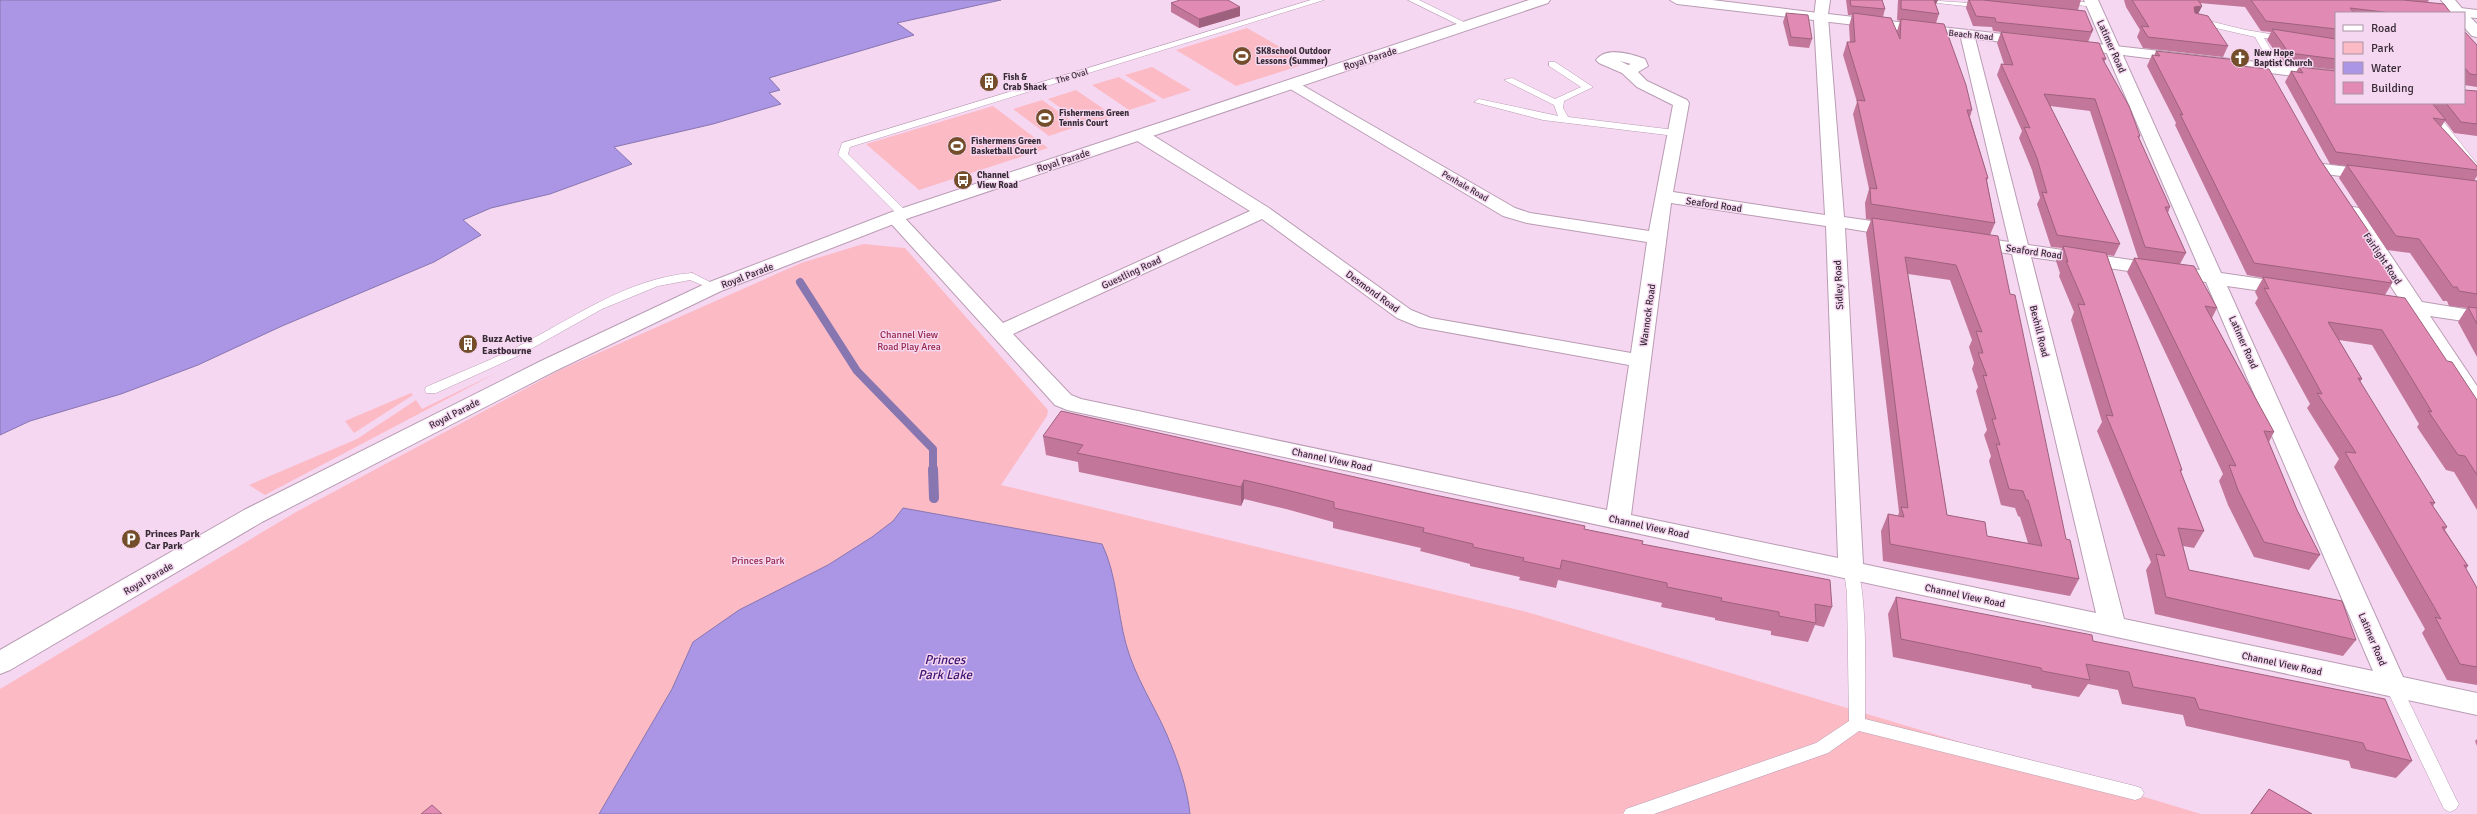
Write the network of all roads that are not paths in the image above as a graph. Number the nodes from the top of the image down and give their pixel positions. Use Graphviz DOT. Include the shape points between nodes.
graph roads {
  1 [pos="1320,0"];
  2 [pos="1412,0"];
  3 [pos="1543,0"];
  4 [pos="1677,0"];
  5 [pos="1928,0"];
  6 [pos="2053,0"];
  7 [pos="2448,0"];
  8 [pos="2403,5"];
  9 [pos="1990,7"];
  10 [pos="1822,8"];
  11 [pos="2094,10"];
  12 [pos="2447,12"];
  13 [pos="2458,12"];
  14 [pos="2465,14"];
  15 [pos="2477,14"];
  16 [pos="2194,20"];
  17 [pos="2465,20"];
  18 [pos="1466,25"];
  19 [pos="2477,33"];
  20 [pos="1967,34"];
  21 [pos="2258,35"];
  22 [pos="2286,39"];
  23 [pos="2044,42"];
  24 [pos="2059,44"];
  25 [pos="2113,49"];
  26 [pos="1552,64"];
  27 [pos="2273,69"];
  28 [pos="1627,70"];
  29 [pos="2335,76"];
  30 [pos="1509,80"];
  31 [pos="1290,84"];
  32 [pos="2279,89"];
  33 [pos="1479,102"];
  34 [pos="1559,104"];
  35 [pos="2425,104"];
  36 [pos="1565,120"];
  37 [pos="1675,133"];
  38 [pos="1140,135"];
  39 [pos="2477,171"];
  40 [pos="2392,178"];
  41 [pos="1663,196"];
  42 [pos="1263,212"];
  43 [pos="899,216"];
  44 [pos="1835,221"];
  45 [pos="1920,234"];
  46 [pos="1658,238"];
  47 [pos="1951,239"];
  48 [pos="2020,249"];
  49 [pos="2216,278"];
  50 [pos="714,287"];
  51 [pos="2306,291"];
  52 [pos="2361,299"];
  53 [pos="2416,307"];
  54 [pos="2477,317"];
  55 [pos="1000,332"];
  56 [pos="1641,361"];
  57 [pos="431,390"];
  58 [pos="2477,403"];
  59 [pos="1618,520"];
  60 [pos="1851,571"];
  61 [pos="2113,627"];
  62 [pos="0,663"];
  63 [pos="2393,686"];
  64 [pos="2477,704"];
  65 [pos="1857,724"];
  66 [pos="2135,793"];
  67 [pos="2450,804"];
  68 [pos="1632,814"];
  1 -- 43 [label="lane, The Oval" via="845,145 843,154"];
  2 -- 18 [label="lane"];
  3 -- 18 [label="street, Royal Parade"];
  4 -- 10 [label="street, Beach Road"];
  5 -- 9 [label="lane"];
  6 -- 11 [label="lane"];
  7 -- 13 [label="street"];
  8 -- 12 [label="street"];
  10 -- 20 [label="street, Beach Road"];
  10 -- 44 [label="street, Sidley Road"];
  11 -- 25 [label="street, Latimer Road"];
  14 -- 15 [label="street"];
  16 -- 21 [label="lane"];
  17 -- 19 [label="street"];
  18 -- 31 [label="street, Royal Parade"];
  20 -- 23 [label="street, Beach Road"];
  20 -- 48 [label="street, Bexhill Road"];
  21 -- 22 [label="lane"];
  21 -- 27 [label="lane"];
  24 -- 25 [label="street"];
  25 -- 27 [label="street"];
  25 -- 49 [label="street, Latimer Road"];
  26 -- 34 [label="lane" via="1588,87 1559,100"];
  27 -- 29 [label="street"];
  27 -- 32 [label="street"];
  28 -- 37 [label="street, Wannock Road" via="1642,84 1681,104"];
  30 -- 34 [label="lane"];
  31 -- 38 [label="street, Royal Parade"];
  31 -- 46 [label="street, Penhale Road" via="1509,212 1526,218"];
  33 -- 36 [label="lane"];
  34 -- 36 [label="lane" via="1558,108"];
  35 -- 39 [label="lane"];
  36 -- 37 [label="lane"];
  37 -- 41 [label="street, Wannock Road"];
  38 -- 42 [label="street, Desmond Road"];
  38 -- 43 [label="street, Royal Parade"];
  40 -- 53 [label="street, Fairlight Road" via="2320,162"];
  41 -- 44 [label="street, Seaford Road"];
  41 -- 46 [label="street, Wannock Road"];
  42 -- 55 [label="street, Guestling Road"];
  42 -- 56 [label="street, Desmond Road" via="1404,314 1426,323"];
  43 -- 50 [label="street, Royal Parade"];
  43 -- 55 [label="street, Channel View Road"];
  44 -- 45 [label="street, Seaford Road"];
  44 -- 60 [label="street, Sidley Road"];
  46 -- 56 [label="street, Wannock Road"];
  47 -- 48 [label="street, Seaford Road"];
  48 -- 49 [label="street, Seaford Road"];
  48 -- 61 [label="street, Bexhill Road"];
  49 -- 51 [label="street, Seaford Road"];
  49 -- 63 [label="street, Latimer Road"];
  50 -- 57 [label="lane" via="692,276 654,284 598,306 518,351"];
  50 -- 62 [label="street, Royal Parade" via="548,366 253,516"];
  52 -- 53 [label="street"];
  53 -- 54 [label="street"];
  53 -- 58 [label="street, Fairlight Road"];
  55 -- 59 [label="street, Channel View Road" via="1063,400 1075,405"];
  56 -- 59 [label="street, Wannock Road"];
  59 -- 60 [label="street, Channel View Road"];
  60 -- 61 [label="street, Channel View Road"];
  60 -- 65 [label="lane" via="1855,593"];
  61 -- 63 [label="street, Channel View Road"];
  63 -- 64 [label="street, Channel View Road"];
  63 -- 67 [label="lane"];
  65 -- 66 [label="lane"];
  65 -- 68 [label="lane" via="1822,748"];
}
